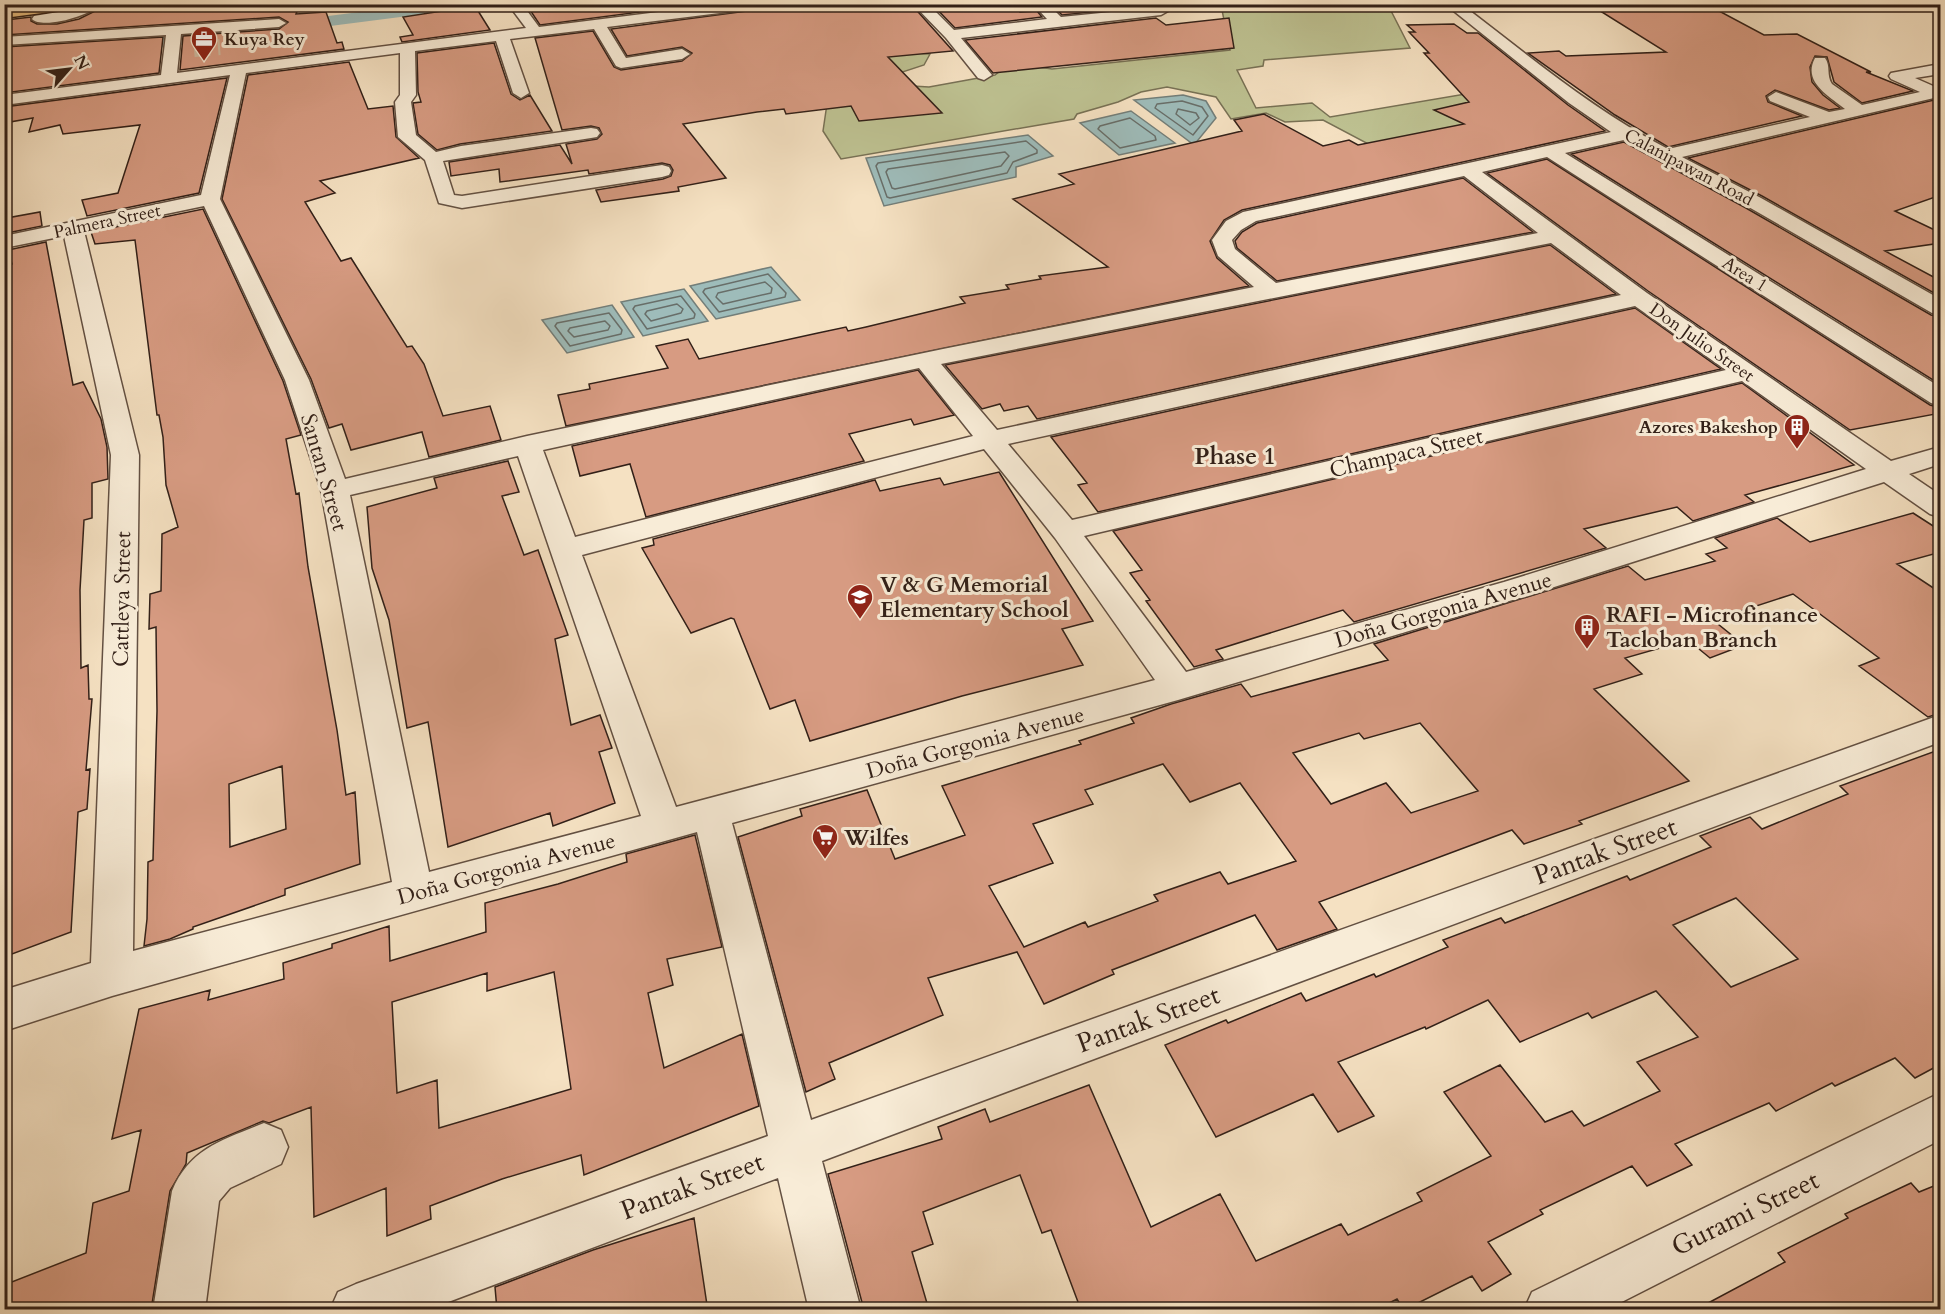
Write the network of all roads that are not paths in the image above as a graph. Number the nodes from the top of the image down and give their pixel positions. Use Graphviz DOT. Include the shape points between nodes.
graph roads {
  1 [pos="80,4"];
  2 [pos="95,4"];
  3 [pos="514,4"];
  4 [pos="760,4"];
  5 [pos="920,4"];
  6 [pos="1040,4"];
  7 [pos="1452,4"];
  8 [pos="1161,10"];
  9 [pos="4,14"];
  10 [pos="1058,22"];
  11 [pos="279,23"];
  12 [pos="598,23"];
  13 [pos="4,26"];
  14 [pos="535,31"];
  15 [pos="501,35"];
  16 [pos="951,35"];
  17 [pos="4,41"];
  18 [pos="174,43"];
  19 [pos="407,46"];
  20 [pos="682,54"];
  21 [pos="1820,61"];
  22 [pos="239,69"];
  23 [pos="1941,69"];
  24 [pos="984,75"];
  25 [pos="168,79"];
  26 [pos="521,93"];
  27 [pos="1938,94"];
  28 [pos="1776,97"];
  29 [pos="4,100"];
  30 [pos="1861,112"];
  31 [pos="1830,119"];
  32 [pos="591,133"];
  33 [pos="1626,134"];
  34 [pos="1549,151"];
  35 [pos="1666,155"];
  36 [pos="433,158"];
  37 [pos="1467,170"];
  38 [pos="662,171"];
  39 [pos="210,199"];
  40 [pos="73,229"];
  41 [pos="1554,236"];
  42 [pos="4,242"];
  43 [pos="1270,289"];
  44 [pos="1640,298"];
  45 [pos="1941,308"];
  46 [pos="926,361"];
  47 [pos="1746,373"];
  48 [pos="1941,398"];
  49 [pos="989,440"];
  50 [pos="527,444"];
  51 [pos="1941,455"];
  52 [pos="1887,470"];
  53 [pos="335,490"];
  54 [pos="1941,508"];
  55 [pos="1065,531"];
  56 [pos="564,550"];
  57 [pos="1178,687"];
  58 [pos="1941,728"];
  59 [pos="711,814"];
  60 [pos="664,826"];
  61 [pos="414,893"];
  62 [pos="112,976"];
  63 [pos="4,1011"];
  64 [pos="1941,1116"];
  65 [pos="264,1147"];
  66 [pos="794,1149"];
  67 [pos="179,1310"];
  68 [pos="356,1310"];
  69 [pos="835,1310"];
  70 [pos="1550,1310"];
  1 -- 9 [label="highway"];
  2 -- 13 [label="street" via="74,14"];
  3 -- 14 [label="street"];
  4 -- 12 [label="street"];
  5 -- 16 [label="street"];
  6 -- 10 [label="street"];
  7 -- 33 [label="street, Calanipawan Road"];
  8 -- 10 [label="street"];
  10 -- 16 [label="street"];
  11 -- 18 [label="street"];
  12 -- 14 [label="street"];
  12 -- 20 [label="street" via="621,63"];
  14 -- 15 [label="street"];
  15 -- 19 [label="street"];
  15 -- 26 [label="street"];
  16 -- 24 [label="street"];
  17 -- 18 [label="street"];
  18 -- 25 [label="street"];
  19 -- 22 [label="street"];
  19 -- 36 [label="street" via="408,94 403,102 408,137"];
  21 -- 30 [label="street" via="1820,79 1826,87"];
  22 -- 25 [label="street"];
  22 -- 39 [label="street"];
  23 -- 27 [label="street" via="1897,76"];
  25 -- 29 [label="street"];
  27 -- 30 [label="street"];
  28 -- 31 [label="street"];
  30 -- 31 [label="street"];
  31 -- 35 [label="street"];
  32 -- 36 [label="street"];
  33 -- 34 [label="street"];
  33 -- 35 [label="street, Calanipawan Road"];
  34 -- 37 [label="street"];
  34 -- 48 [label="street, Area 1"];
  35 -- 45 [label="street, Calanipawan Road"];
  36 -- 38 [label="street" via="446,199 462,202"];
  37 -- 41 [label="street, Don Julio Street"];
  37 -- 43 [label="street" via="1237,221 1222,240 1225,252"];
  39 -- 40 [label="street, Palmera Street"];
  39 -- 53 [label="street, Santan Street" via="297,380"];
  40 -- 42 [label="street, Palmera Street"];
  40 -- 62 [label="street, Cattleya Street" via="125,455"];
  41 -- 43 [label="street"];
  41 -- 44 [label="street, Don Julio Street"];
  43 -- 46 [label="street"];
  44 -- 47 [label="street, Don Julio Street"];
  44 -- 49 [label="street"];
  46 -- 49 [label="street"];
  46 -- 50 [label="street"];
  47 -- 52 [label="street, Don Julio Street"];
  47 -- 55 [label="street, Champaca Street"];
  49 -- 55 [label="street"];
  49 -- 56 [label="street"];
  50 -- 53 [label="street"];
  50 -- 56 [label="street"];
  51 -- 52 [label="street, Doña Gorgonia Avenue"];
  52 -- 54 [label="street, Don Julio Street"];
  52 -- 57 [label="street, Doña Gorgonia Avenue" via="1515,589"];
  53 -- 61 [label="street, Santan Street"];
  55 -- 57 [label="street"];
  56 -- 60 [label="street"];
  57 -- 59 [label="street, Doña Gorgonia Avenue"];
  58 -- 66 [label="street, Pantak Street"];
  59 -- 60 [label="street, Doña Gorgonia Avenue"];
  59 -- 66 [label="street"];
  60 -- 61 [label="street, Doña Gorgonia Avenue"];
  61 -- 62 [label="street, Doña Gorgonia Avenue"];
  62 -- 63 [label="street, Doña Gorgonia Avenue"];
  64 -- 70 [label="street, Gurami Street"];
  65 -- 67 [label="street" via="213,1171 196,1191"];
  66 -- 68 [label="street, Pantak Street"];
  66 -- 69 [label="street"];
}
